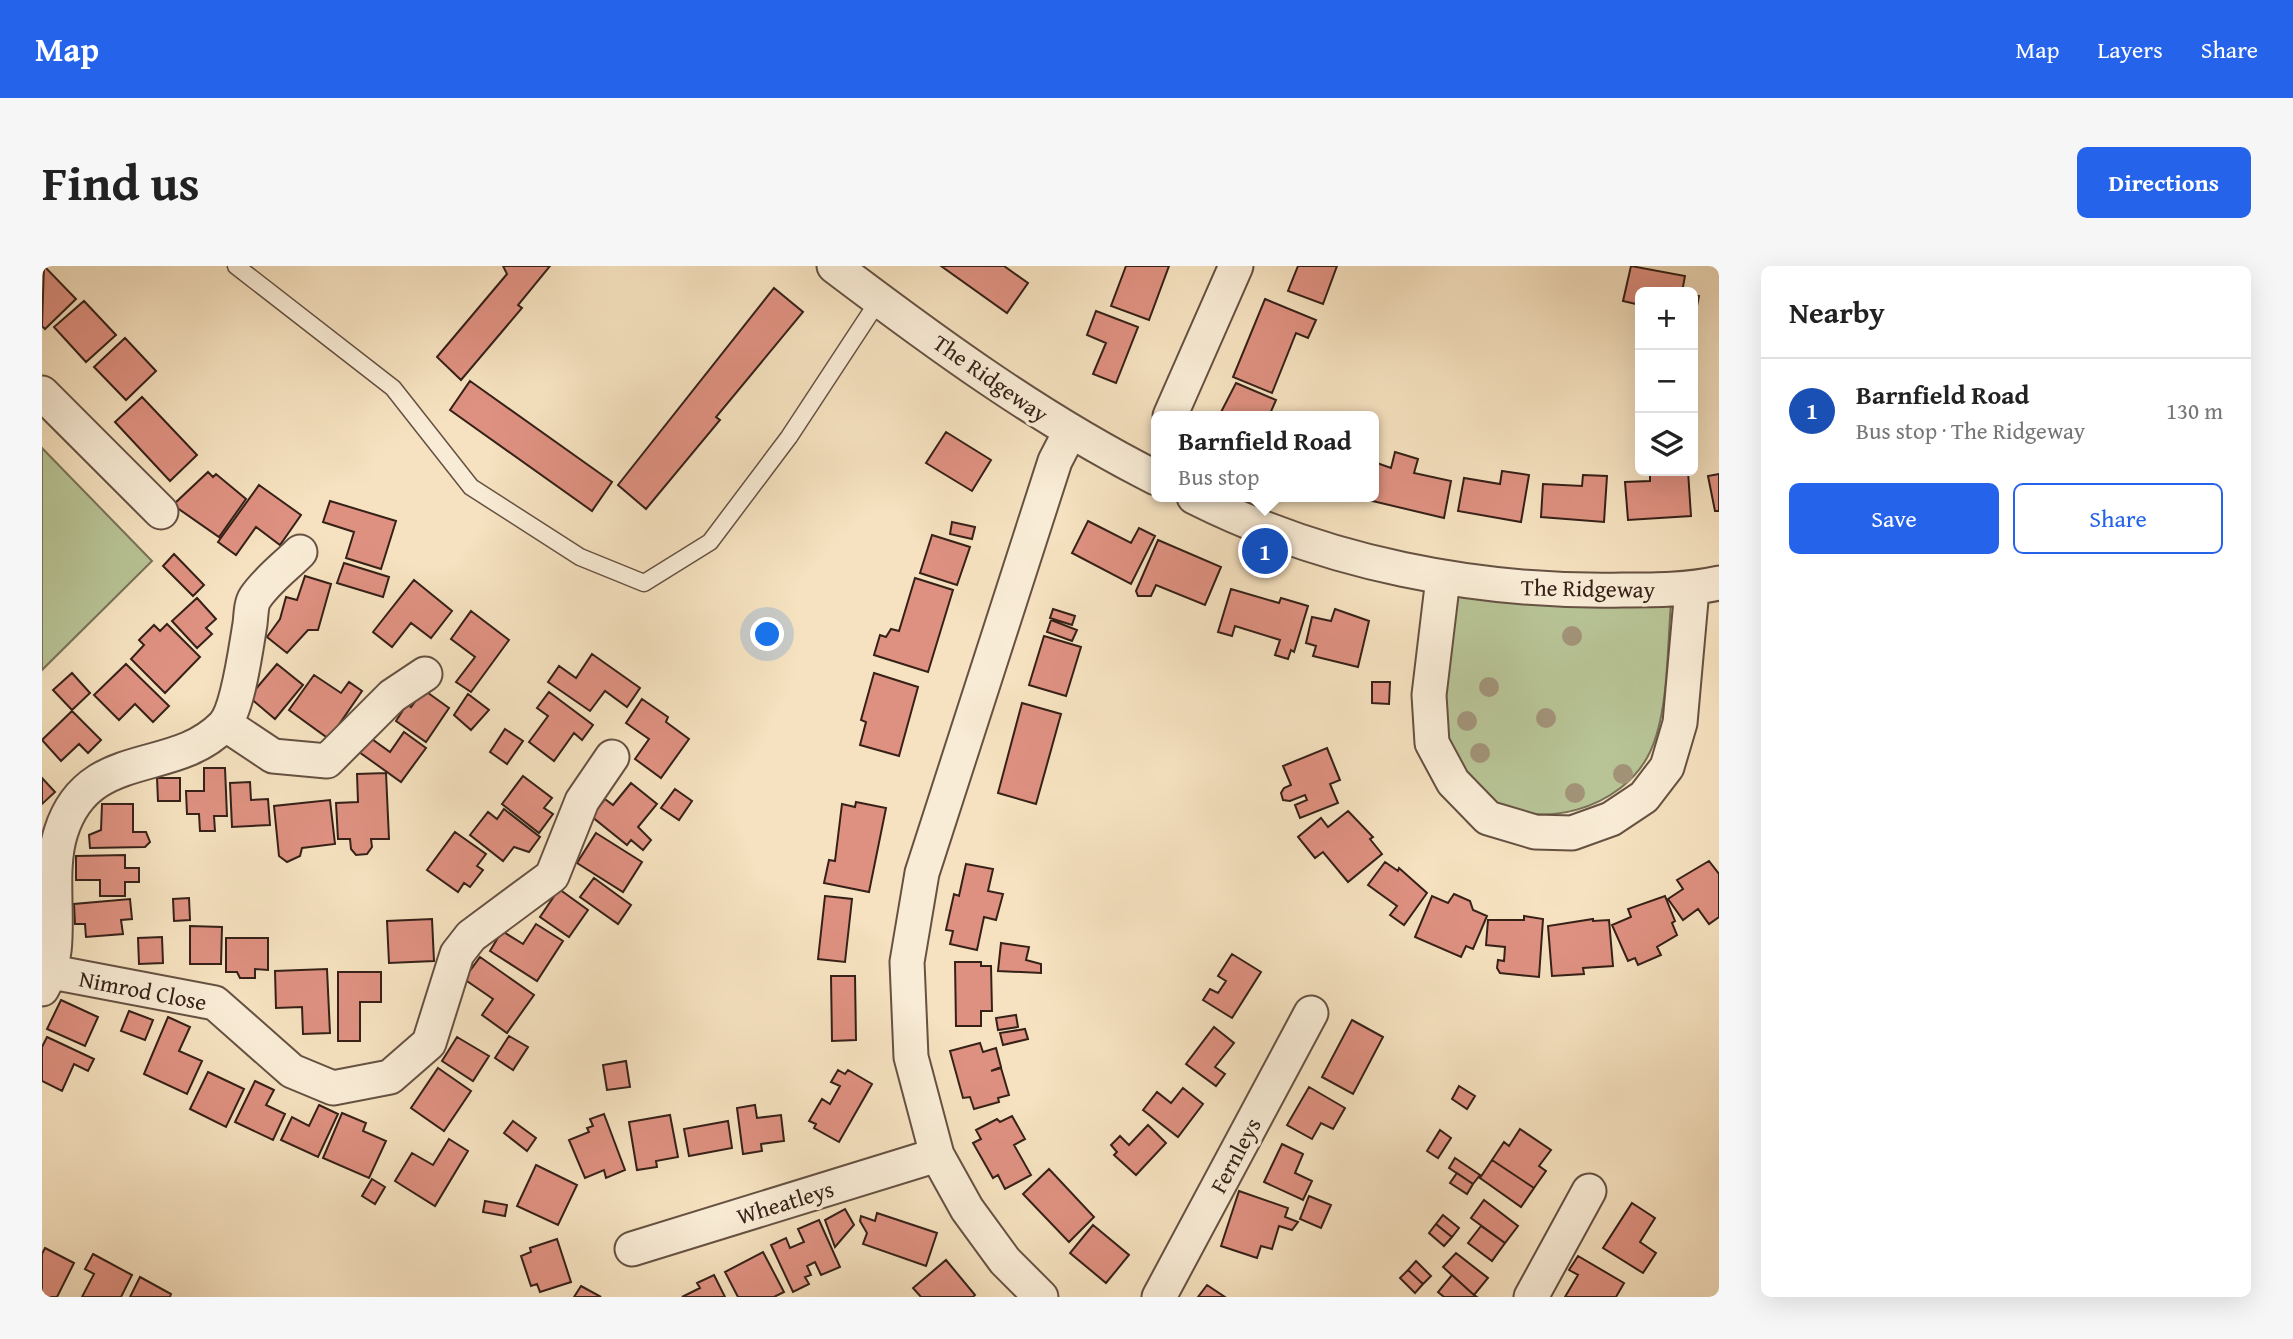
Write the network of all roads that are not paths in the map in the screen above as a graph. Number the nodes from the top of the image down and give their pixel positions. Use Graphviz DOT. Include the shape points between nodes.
graph roads {
  1 [pos="236,266"];
  2 [pos="834,266"];
  3 [pos="1236,266"];
  4 [pos="879,300"];
  5 [pos="42,393"];
  6 [pos="1173,411"];
  7 [pos="1070,432"];
  8 [pos="1151,465"];
  9 [pos="1206,502"];
  10 [pos="161,512"];
  11 [pos="300,552"];
  12 [pos="1443,578"];
  13 [pos="1706,586"];
  14 [pos="425,674"];
  15 [pos="225,724"];
  16 [pos="612,757"];
  17 [pos="47,981"];
  18 [pos="1311,1013"];
  19 [pos="937,1155"];
  20 [pos="1589,1191"];
  21 [pos="632,1249"];
  22 [pos="1041,1297"];
  23 [pos="1159,1297"];
  24 [pos="1531,1297"];
  1 -- 4 [label="lane" via="393,388 471,487 580,557 644,583 710,541 789,438"];
  2 -- 4 [label="street, The Ridgeway"];
  3 -- 6 [label="street"];
  4 -- 7 [label="street, The Ridgeway"];
  5 -- 10 [label="street"];
  7 -- 8 [label="street, The Ridgeway"];
  7 -- 19 [label="street" via="1055,461 922,873 907,962 911,1057"];
  9 -- 12 [label="street, The Ridgeway" via="1324,549"];
  11 -- 15 [label="street" via="254,599 241,676"];
  12 -- 13 [label="street, The Ridgeway" via="1557,591"];
  12 -- 13 [label="street, The Ridgeway" via="1429,695 1432,743 1453,782 1488,818 1535,832 1572,834 1611,819 1644,797 1667,767"];
  14 -- 15 [label="street" via="392,695 327,761 273,756"];
  15 -- 17 [label="street" via="201,745 112,772 80,795 61,832"];
  16 -- 17 [label="street, Nimrod Close" via="582,802 552,876 471,936 457,954 429,1043 390,1077 333,1088 292,1071 215,1003"];
  18 -- 23 [label="street, Fernleys"];
  19 -- 21 [label="street, Wheatleys"];
  19 -- 22 [label="street" via="967,1209 1005,1261"];
  20 -- 24 [label="street"];
}
